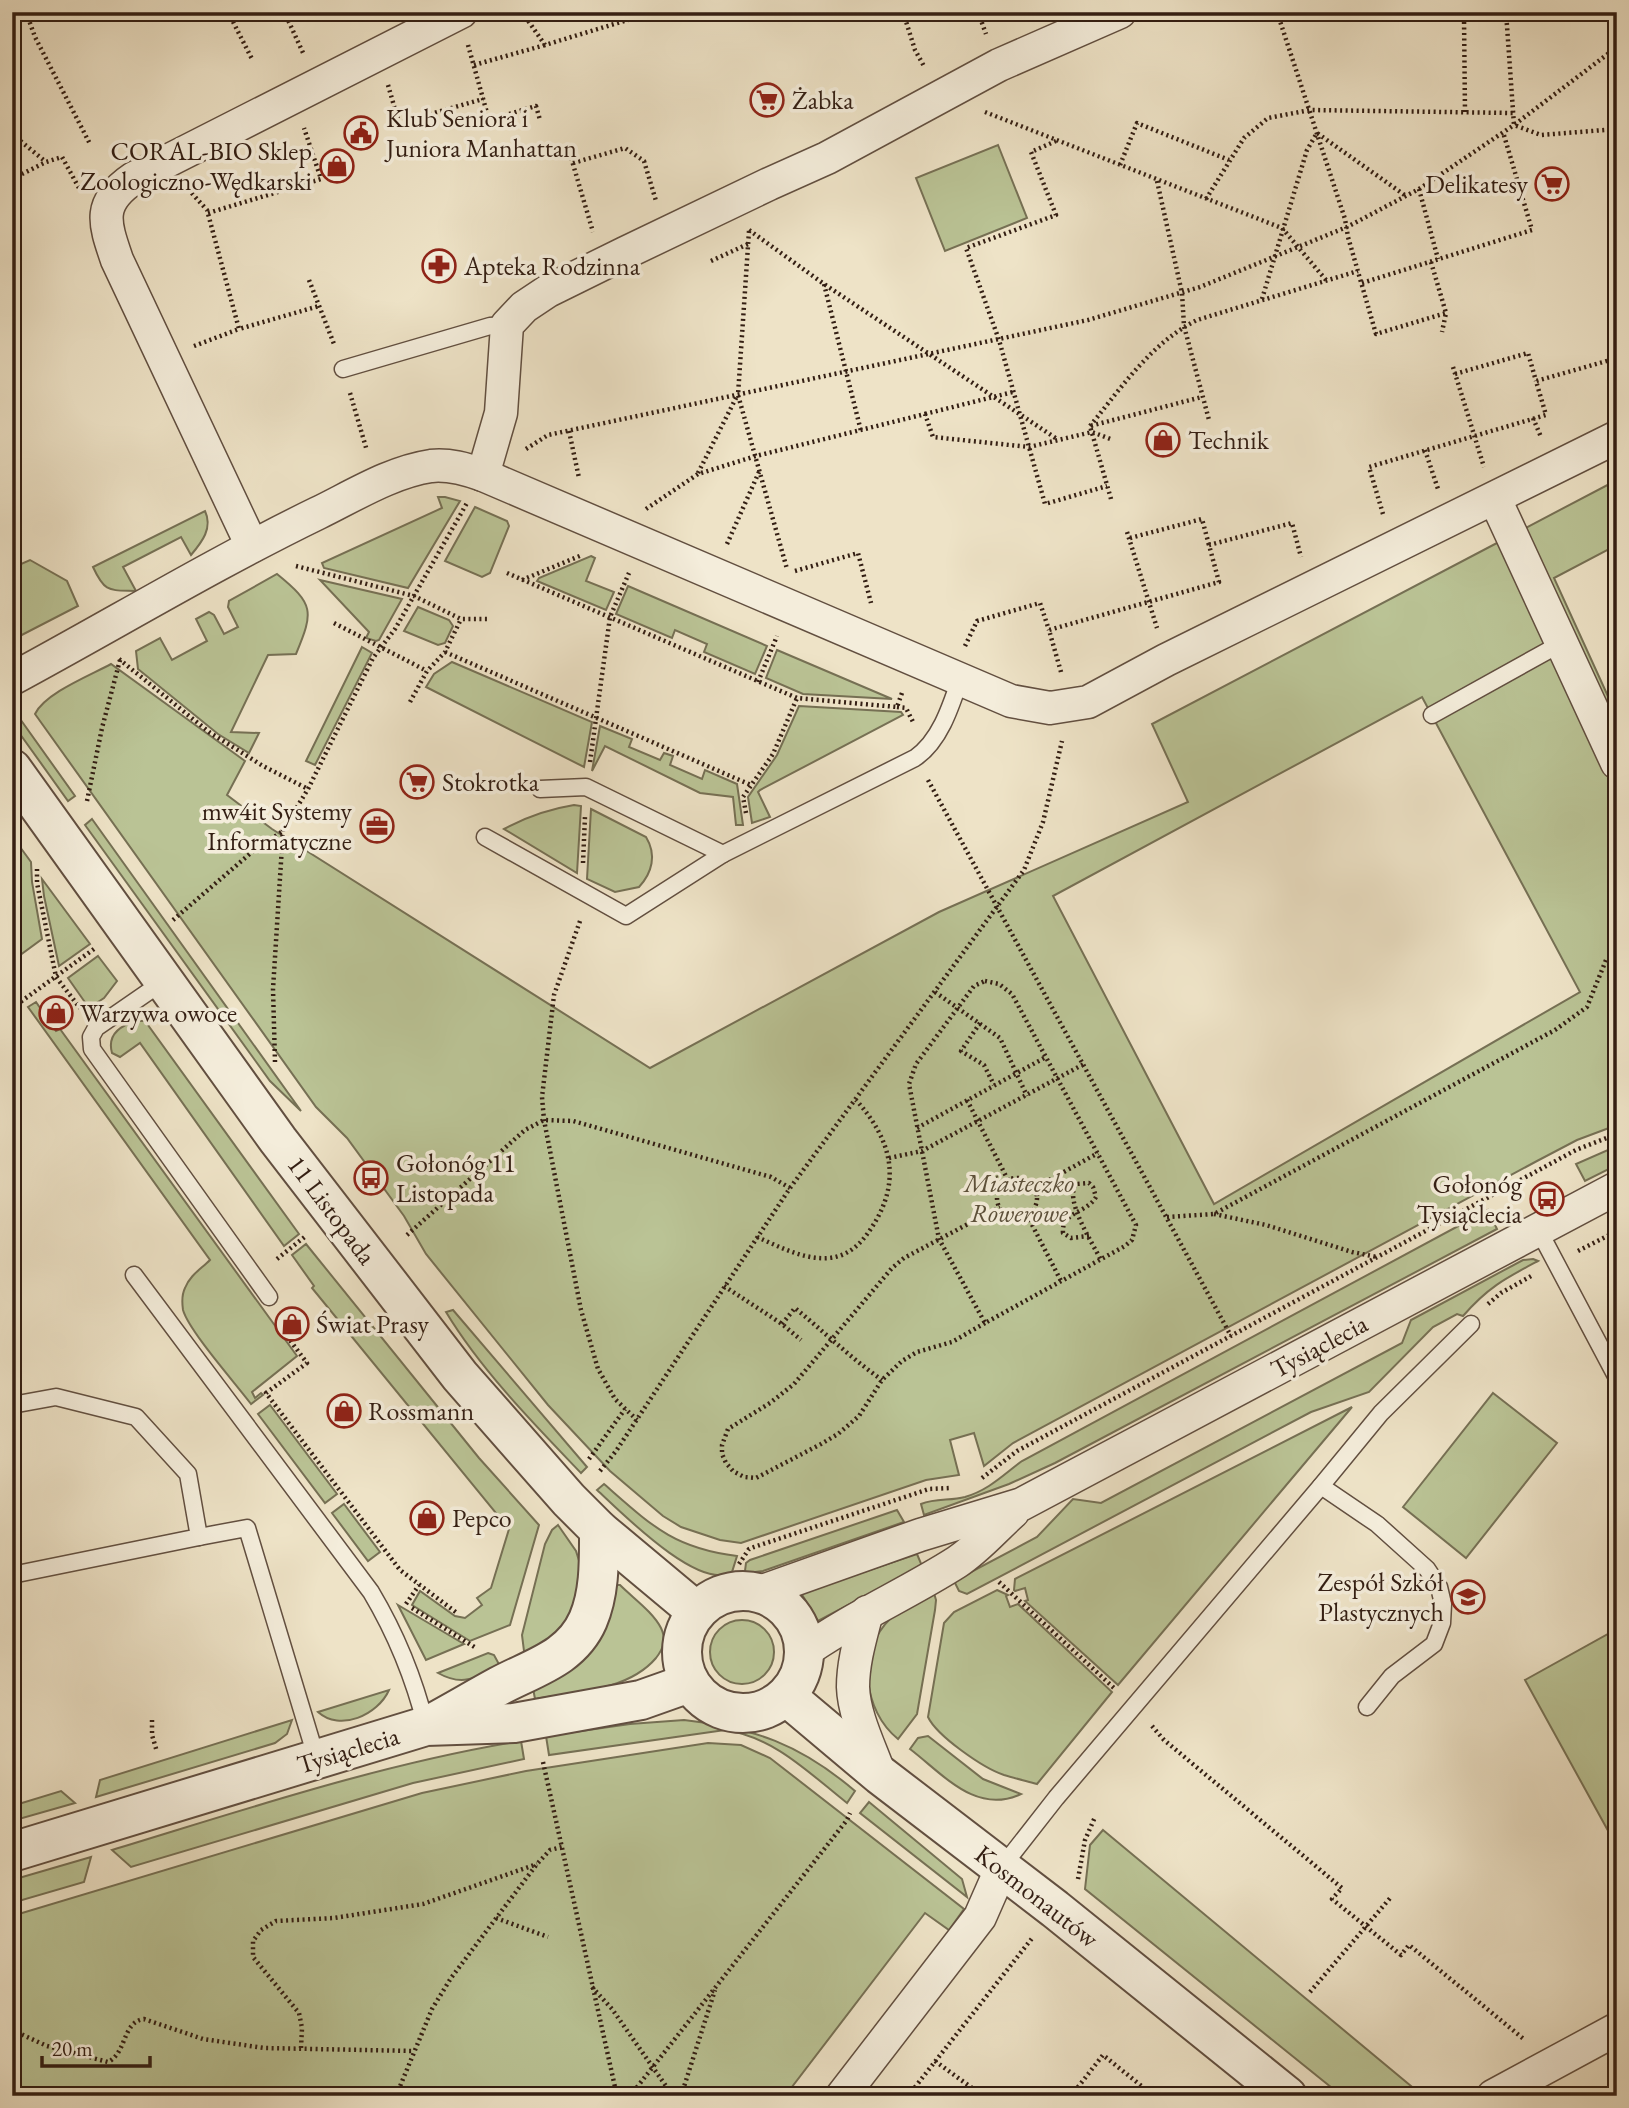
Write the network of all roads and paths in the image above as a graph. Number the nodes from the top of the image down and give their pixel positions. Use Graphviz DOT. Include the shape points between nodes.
graph roads {
  1 [pos="26,12"];
  2 [pos="228,12"];
  3 [pos="294,12"];
  4 [pos="522,12"];
  5 [pos="643,12"];
  6 [pos="903,12"];
  7 [pos="1120,12"];
  8 [pos="1277,12"];
  9 [pos="460,13"];
  10 [pos="1506,14"];
  11 [pos="545,45"];
  12 [pos="1617,47"];
  13 [pos="379,54"];
  14 [pos="253,61"];
  15 [pos="474,65"];
  16 [pos="318,85"];
  17 [pos="942,96"];
  18 [pos="289,99"];
  19 [pos="483,99"];
  20 [pos="1310,110"];
  21 [pos="1465,112"];
  22 [pos="1513,113"];
  23 [pos="540,120"];
  24 [pos="1514,125"];
  25 [pos="1617,129"];
  26 [pos="1317,132"];
  27 [pos="1503,132"];
  28 [pos="12,134"];
  29 [pos="1057,140"];
  30 [pos="90,144"];
  31 [pos="62,157"];
  32 [pos="558,157"];
  33 [pos="1229,160"];
  34 [pos="46,162"];
  35 [pos="164,163"];
  36 [pos="573,163"];
  37 [pos="1120,165"];
  38 [pos="12,179"];
  39 [pos="1156,180"];
  40 [pos="1419,189"];
  41 [pos="1406,196"];
  42 [pos="1206,199"];
  43 [pos="722,207"];
  44 [pos="208,212"];
  45 [pos="1347,228"];
  46 [pos="1282,229"];
  47 [pos="749,230"];
  48 [pos="670,232"];
  49 [pos="748,244"];
  50 [pos="1300,247"];
  51 [pos="1273,258"];
  52 [pos="1438,259"];
  53 [pos="711,261"];
  54 [pos="1431,262"];
  55 [pos="606,263"];
  56 [pos="1358,271"];
  57 [pos="309,280"];
  58 [pos="1326,281"];
  59 [pos="1362,283"];
  60 [pos="824,284"];
  61 [pos="1182,293"];
  62 [pos="1262,300"];
  63 [pos="319,306"];
  64 [pos="1446,313"];
  65 [pos="507,324"];
  66 [pos="1184,326"];
  67 [pos="239,329"];
  68 [pos="1442,332"];
  69 [pos="999,340"];
  70 [pos="929,354"];
  71 [pos="163,357"];
  72 [pos="1453,367"];
  73 [pos="1617,367"];
  74 [pos="343,369"];
  75 [pos="846,371"];
  76 [pos="1455,374"];
  77 [pos="1536,381"];
  78 [pos="1013,392"];
  79 [pos="738,395"];
  80 [pos="994,396"];
  81 [pos="1202,397"];
  82 [pos="925,414"];
  83 [pos="1019,414"];
  84 [pos="1209,420"];
  85 [pos="1091,429"];
  86 [pos="569,431"];
  87 [pos="861,431"];
  88 [pos="1474,436"];
  89 [pos="1617,437"];
  90 [pos="1058,440"];
  91 [pos="1113,440"];
  92 [pos="1029,447"];
  93 [pos="755,456"];
  94 [pos="760,470"];
  95 [pos="698,474"];
  96 [pos="483,475"];
  97 [pos="376,484"];
  98 [pos="1107,486"];
  99 [pos="1111,499"];
  100 [pos="1494,499"];
  101 [pos="571,513"];
  102 [pos="615,531"];
  103 [pos="1127,531"];
  104 [pos="1130,538"];
  105 [pos="1209,545"];
  106 [pos="252,546"];
  107 [pos="1394,549"];
  108 [pos="296,566"];
  109 [pos="507,573"];
  110 [pos="714,574"];
  111 [pos="522,580"];
  112 [pos="1309,590"];
  113 [pos="414,597"];
  114 [pos="1149,601"];
  115 [pos="615,603"];
  116 [pos="786,604"];
  117 [pos="610,617"];
  118 [pos="461,619"];
  119 [pos="487,620"];
  120 [pos="334,623"];
  121 [pos="1049,630"];
  122 [pos="92,636"];
  123 [pos="1560,644"];
  124 [pos="883,646"];
  125 [pos="381,648"];
  126 [pos="445,653"];
  127 [pos="120,660"];
  128 [pos="915,660"];
  129 [pos="1166,660"];
  130 [pos="427,671"];
  131 [pos="956,677"];
  132 [pos="12,679"];
  133 [pos="758,682"];
  134 [pos="797,698"];
  135 [pos="410,702"];
  136 [pos="1070,706"];
  137 [pos="1432,715"];
  138 [pos="769,740"];
  139 [pos="777,744"];
  140 [pos="915,758"];
  141 [pos="1617,763"];
  142 [pos="12,769"];
  143 [pos="751,785"];
  144 [pos="308,789"];
  145 [pos="540,789"];
  146 [pos="87,801"];
  147 [pos="283,830"];
  148 [pos="485,837"];
  149 [pos="751,841"];
  150 [pos="723,854"];
  151 [pos="36,858"];
  152 [pos="998,906"];
  153 [pos="173,920"];
  154 [pos="99,945"];
  155 [pos="1606,960"];
  156 [pos="56,977"];
  157 [pos="164,981"];
  158 [pos="558,981"];
  159 [pos="935,992"];
  160 [pos="12,1008"];
  161 [pos="958,1008"];
  162 [pos="980,1023"];
  163 [pos="96,1028"];
  164 [pos="1046,1057"];
  165 [pos="275,1062"];
  166 [pos="1084,1064"];
  167 [pos="1016,1073"];
  168 [pos="1058,1079"];
  169 [pos="994,1085"];
  170 [pos="1027,1096"];
  171 [pos="856,1100"];
  172 [pos="967,1100"];
  173 [pos="544,1120"];
  174 [pos="978,1122"];
  175 [pos="918,1128"];
  176 [pos="1617,1134"];
  177 [pos="922,1151"];
  178 [pos="1098,1153"];
  179 [pos="889,1158"];
  180 [pos="1008,1180"];
  181 [pos="790,1188"];
  182 [pos="1035,1188"];
  183 [pos="1617,1188"];
  184 [pos="1000,1207"];
  185 [pos="1077,1212"];
  186 [pos="1214,1214"];
  187 [pos="1027,1215"];
  188 [pos="1167,1217"];
  189 [pos="1538,1229"];
  190 [pos="1617,1231"];
  191 [pos="307,1234"];
  192 [pos="407,1235"];
  193 [pos="1089,1236"];
  194 [pos="757,1237"];
  195 [pos="939,1239"];
  196 [pos="1576,1253"];
  197 [pos="1378,1257"];
  198 [pos="1101,1260"];
  199 [pos="283,1268"];
  200 [pos="1538,1273"];
  201 [pos="134,1275"];
  202 [pos="1061,1281"];
  203 [pos="724,1286"];
  204 [pos="269,1297"];
  205 [pos="275,1321"];
  206 [pos="985,1323"];
  207 [pos="782,1324"];
  208 [pos="1471,1324"];
  209 [pos="1231,1336"];
  210 [pos="832,1339"];
  211 [pos="801,1340"];
  212 [pos="1617,1378"];
  213 [pos="882,1380"];
  214 [pos="12,1405"];
  215 [pos="625,1409"];
  216 [pos="637,1420"];
  217 [pos="589,1459"];
  218 [pos="600,1471"];
  219 [pos="975,1481"];
  220 [pos="1321,1486"];
  221 [pos="956,1487"];
  222 [pos="1022,1504"];
  223 [pos="599,1530"];
  224 [pos="199,1536"];
  225 [pos="749,1549"];
  226 [pos="12,1575"];
  227 [pos="999,1582"];
  228 [pos="419,1585"];
  229 [pos="760,1592"];
  230 [pos="398,1599"];
  231 [pos="407,1604"];
  232 [pos="696,1611"];
  233 [pos="457,1612"];
  234 [pos="867,1612"];
  235 [pos="476,1648"];
  236 [pos="804,1652"];
  237 [pos="689,1683"];
  238 [pos="786,1696"];
  239 [pos="1134,1706"];
  240 [pos="1367,1707"];
  241 [pos="152,1720"];
  242 [pos="426,1726"];
  243 [pos="157,1752"];
  244 [pos="317,1759"];
  245 [pos="543,1762"];
  246 [pos="880,1774"];
  247 [pos="850,1813"];
  248 [pos="1095,1817"];
  249 [pos="562,1847"];
  250 [pos="12,1852"];
  251 [pos="537,1864"];
  252 [pos="1002,1867"];
  253 [pos="1078,1880"];
  254 [pos="1391,1897"];
  255 [pos="496,1918"];
  256 [pos="1366,1926"];
  257 [pos="548,1937"];
  258 [pos="1025,1944"];
  259 [pos="592,1986"];
  260 [pos="717,1986"];
  261 [pos="1310,1992"];
  262 [pos="1617,2029"];
  263 [pos="12,2030"];
  264 [pos="301,2048"];
  265 [pos="414,2051"];
  266 [pos="936,2061"];
  267 [pos="1553,2063"];
  268 [pos="653,2067"];
  269 [pos="913,2090"];
  270 [pos="1512,2091"];
  271 [pos="396,2096"];
  272 [pos="617,2096"];
  273 [pos="630,2096"];
  274 [pos="673,2096"];
  275 [pos="681,2096"];
  276 [pos="842,2096"];
  277 [pos="908,2096"];
  278 [pos="921,2096"];
  279 [pos="982,2096"];
  280 [pos="1071,2096"];
  281 [pos="1154,2096"];
  282 [pos="1287,2096"];
  1 -- 30 [label="path" via="34,37"];
  2 -- 14 [label="path"];
  3 -- 16 [label="path" via="288,20"];
  4 -- 11 [label="path"];
  5 -- 11 [label="path"];
  6 -- 17 [label="path" via="915,50"];
  7 -- 17 [label="street" via="999,65"];
  8 -- 20 [label="path"];
  9 -- 13 [label="street"];
  9 -- 15 [label="path"];
  10 -- 21 [label="path" via="1464,17"];
  10 -- 22 [label="path"];
  11 -- 15 [label="path"];
  12 -- 24 [label="path"];
  13 -- 16 [label="street"];
  13 -- 19 [label="path" via="399,123"];
  15 -- 19 [label="path"];
  16 -- 18 [label="street"];
  17 -- 29 [label="path"];
  17 -- 43 [label="street" via="827,158"];
  18 -- 35 [label="street"];
  18 -- 44 [label="path" via="302,121 321,179"];
  19 -- 23 [label="path" via="489,120 536,106"];
  20 -- 21 [label="path"];
  20 -- 26 [label="path"];
  20 -- 33 [label="path" via="1268,118 1244,138"];
  21 -- 22 [label="path"];
  22 -- 24 [label="path"];
  24 -- 25 [label="path" via="1541,135"];
  24 -- 27 [label="path"];
  26 -- 41 [label="path"];
  26 -- 45 [label="path"];
  26 -- 46 [label="path"];
  27 -- 40 [label="path"];
  27 -- 52 [label="path" via="1532,230"];
  28 -- 34 [label="path"];
  29 -- 37 [label="path"];
  29 -- 69 [label="path" via="1031,152 1056,215 966,248"];
  31 -- 34 [label="path"];
  32 -- 36 [label="path" via="570,154"];
  33 -- 37 [label="path" via="1137,123"];
  33 -- 42 [label="path"];
  34 -- 38 [label="path"];
  35 -- 44 [label="path"];
  35 -- 71 [label="street" via="121,187 107,208 117,260"];
  36 -- 48 [label="path" via="625,148 635,155 644,162 660,217"];
  36 -- 55 [label="path"];
  37 -- 39 [label="path"];
  39 -- 42 [label="path"];
  39 -- 61 [label="path"];
  40 -- 41 [label="path"];
  40 -- 52 [label="path"];
  41 -- 45 [label="path"];
  42 -- 46 [label="path"];
  43 -- 47 [label="path" via="728,217"];
  43 -- 48 [label="street"];
  44 -- 67 [label="path"];
  45 -- 50 [label="path"];
  45 -- 56 [label="path"];
  46 -- 50 [label="path"];
  46 -- 51 [label="path"];
  47 -- 49 [label="path"];
  47 -- 60 [label="path"];
  48 -- 55 [label="street"];
  49 -- 53 [label="path"];
  49 -- 79 [label="path"];
  50 -- 51 [label="path"];
  50 -- 58 [label="path"];
  51 -- 61 [label="path"];
  51 -- 62 [label="path"];
  52 -- 54 [label="path"];
  54 -- 59 [label="path"];
  54 -- 64 [label="path"];
  55 -- 65 [label="street" via="548,291"];
  56 -- 58 [label="path"];
  56 -- 59 [label="path"];
  57 -- 63 [label="path"];
  58 -- 62 [label="path"];
  59 -- 64 [label="path" via="1376,334"];
  60 -- 70 [label="path"];
  60 -- 75 [label="path"];
  61 -- 66 [label="path"];
  61 -- 69 [label="path"];
  62 -- 66 [label="path"];
  63 -- 67 [label="path"];
  63 -- 74 [label="path"];
  64 -- 68 [label="path"];
  65 -- 74 [label="lane"];
  65 -- 96 [label="street" via="501,413"];
  66 -- 81 [label="path"];
  66 -- 85 [label="path" via="1156,347"];
  67 -- 71 [label="path"];
  69 -- 70 [label="path"];
  69 -- 78 [label="path"];
  70 -- 75 [label="path"];
  70 -- 80 [label="path"];
  71 -- 106 [label="street"];
  72 -- 76 [label="path"];
  73 -- 77 [label="path" via="1614,359"];
  74 -- 97 [label="path"];
  75 -- 79 [label="path"];
  75 -- 87 [label="path"];
  76 -- 77 [label="path" via="1528,353"];
  76 -- 88 [label="path"];
  77 -- 88 [label="path" via="1546,415"];
  78 -- 80 [label="path"];
  78 -- 83 [label="path"];
  79 -- 86 [label="path"];
  79 -- 93 [label="path"];
  79 -- 95 [label="path"];
  80 -- 82 [label="path"];
  80 -- 83 [label="path"];
  81 -- 84 [label="path"];
  81 -- 85 [label="path"];
  82 -- 87 [label="path"];
  82 -- 92 [label="path" via="933,437"];
  83 -- 90 [label="path"];
  83 -- 92 [label="path"];
  85 -- 90 [label="path"];
  85 -- 91 [label="path"];
  85 -- 98 [label="path"];
  86 -- 96 [label="path" via="548,435"];
  86 -- 101 [label="path" via="580,486"];
  87 -- 93 [label="path"];
  88 -- 100 [label="path"];
  88 -- 107 [label="path" via="1369,467"];
  89 -- 100 [label="street"];
  90 -- 92 [label="path"];
  92 -- 98 [label="path" via="1045,504"];
  93 -- 94 [label="path"];
  93 -- 95 [label="path"];
  94 -- 110 [label="path"];
  94 -- 124 [label="path" via="788,573 858,553"];
  95 -- 102 [label="path"];
  96 -- 97 [label="street" via="434,466"];
  96 -- 101 [label="street"];
  96 -- 113 [label="path"];
  97 -- 106 [label="street"];
  98 -- 99 [label="path"];
  100 -- 107 [label="street"];
  100 -- 123 [label="street"];
  101 -- 102 [label="street"];
  102 -- 110 [label="street"];
  102 -- 111 [label="path" via="585,554"];
  103 -- 104 [label="path"];
  104 -- 105 [label="path" via="1202,519"];
  104 -- 114 [label="path"];
  105 -- 112 [label="path" via="1292,523"];
  105 -- 114 [label="path" via="1219,582"];
  106 -- 122 [label="street"];
  107 -- 112 [label="street"];
  108 -- 113 [label="path"];
  109 -- 111 [label="path"];
  110 -- 116 [label="street"];
  111 -- 117 [label="path"];
  112 -- 129 [label="street"];
  113 -- 118 [label="path"];
  113 -- 125 [label="path"];
  114 -- 121 [label="path"];
  114 -- 129 [label="path"];
  115 -- 117 [label="path"];
  116 -- 124 [label="street"];
  116 -- 133 [label="path"];
  117 -- 133 [label="path"];
  118 -- 119 [label="path"];
  118 -- 126 [label="path"];
  120 -- 125 [label="path"];
  121 -- 131 [label="path" via="1040,603 977,621"];
  121 -- 136 [label="path"];
  122 -- 127 [label="path"];
  122 -- 132 [label="street"];
  123 -- 137 [label="lane"];
  123 -- 141 [label="street"];
  124 -- 128 [label="street"];
  125 -- 130 [label="path"];
  125 -- 144 [label="path"];
  126 -- 130 [label="path"];
  126 -- 143 [label="path"];
  127 -- 144 [label="path" via="209,732"];
  127 -- 146 [label="path"];
  128 -- 131 [label="street"];
  128 -- 134 [label="path" via="897,707"];
  129 -- 136 [label="street" via="1088,702"];
  130 -- 135 [label="path"];
  131 -- 136 [label="street" via="1011,701 1050,708"];
  131 -- 140 [label="lane" via="950,709 927,750"];
  133 -- 134 [label="path"];
  134 -- 139 [label="path"];
  136 -- 152 [label="path" via="1037,842"];
  138 -- 139 [label="path"];
  139 -- 143 [label="path"];
  140 -- 149 [label="lane"];
  140 -- 152 [label="path"];
  142 -- 157 [label="street, 11 Listopada"];
  143 -- 149 [label="path" via="743,797"];
  144 -- 147 [label="path"];
  145 -- 150 [label="lane" via="586,787"];
  147 -- 153 [label="path"];
  147 -- 165 [label="path" via="273,989"];
  148 -- 150 [label="lane" via="626,916"];
  149 -- 150 [label="lane"];
  151 -- 156 [label="path"];
  152 -- 159 [label="path"];
  152 -- 166 [label="path"];
  154 -- 156 [label="path"];
  155 -- 186 [label="path" via="1587,1007 1555,1030"];
  156 -- 160 [label="path"];
  156 -- 163 [label="path"];
  157 -- 163 [label="lane"];
  157 -- 223 [label="street, 11 Listopada" via="278,1140 460,1376"];
  158 -- 173 [label="path" via="542,1097"];
  159 -- 161 [label="path"];
  159 -- 171 [label="path"];
  161 -- 162 [label="path"];
  161 -- 164 [label="path" via="979,983 1006,987"];
  161 -- 175 [label="path" via="911,1073"];
  162 -- 167 [label="path" via="1000,1038"];
  162 -- 169 [label="path" via="961,1051 984,1065"];
  163 -- 204 [label="lane" via="92,1049"];
  164 -- 167 [label="path"];
  164 -- 168 [label="path"];
  166 -- 168 [label="path"];
  166 -- 188 [label="path"];
  167 -- 169 [label="path"];
  167 -- 170 [label="path"];
  168 -- 170 [label="path"];
  168 -- 178 [label="path"];
  169 -- 172 [label="path"];
  170 -- 174 [label="path"];
  171 -- 179 [label="path" via="875,1123"];
  171 -- 181 [label="path"];
  172 -- 174 [label="path"];
  172 -- 175 [label="path"];
  173 -- 181 [label="path" via="573,1121 771,1177"];
  173 -- 192 [label="path" via="525,1130"];
  173 -- 215 [label="path" via="581,1310 602,1380"];
  174 -- 177 [label="path"];
  174 -- 180 [label="path"];
  175 -- 177 [label="path"];
  176 -- 197 [label="path" via="1576,1150"];
  177 -- 179 [label="path"];
  177 -- 195 [label="path"];
  178 -- 182 [label="path"];
  178 -- 198 [label="path" via="1136,1225 1132,1240"];
  179 -- 194 [label="path" via="889,1189 882,1212 868,1234 844,1255 813,1258"];
  180 -- 182 [label="path" via="1020,1178"];
  180 -- 184 [label="path" via="997,1195"];
  181 -- 194 [label="path"];
  182 -- 187 [label="path" via="1037,1200"];
  183 -- 189 [label="street, Tysiąclecia"];
  184 -- 187 [label="path" via="1014,1218"];
  184 -- 195 [label="path"];
  185 -- 185 [label="path" via="1072,1189 1089,1183 1096,1197"];
  185 -- 193 [label="path"];
  185 -- 193 [label="path" via="1064,1222 1063,1233 1071,1238"];
  186 -- 188 [label="path"];
  186 -- 197 [label="path"];
  187 -- 202 [label="path"];
  188 -- 209 [label="path"];
  189 -- 212 [label="lane"];
  189 -- 222 [label="street, Tysiąclecia"];
  190 -- 196 [label="path"];
  191 -- 199 [label="path" via="276,1258"];
  193 -- 198 [label="path"];
  194 -- 203 [label="path"];
  195 -- 206 [label="path"];
  195 -- 210 [label="path" via="892,1268"];
  197 -- 209 [label="path"];
  198 -- 202 [label="path"];
  200 -- 208 [label="path" via="1495,1298"];
  201 -- 242 [label="lane" via="370,1592 403,1656"];
  202 -- 206 [label="path"];
  203 -- 207 [label="path"];
  203 -- 216 [label="path"];
  205 -- 228 [label="path" via="307,1363 266,1393 268,1399 387,1555"];
  206 -- 213 [label="path" via="952,1342 909,1357"];
  207 -- 210 [label="path" via="795,1308"];
  207 -- 211 [label="path"];
  208 -- 220 [label="lane" via="1381,1413"];
  209 -- 219 [label="path" via="1017,1451"];
  210 -- 213 [label="path"];
  210 -- 213 [label="path" via="787,1390 728,1429 722,1454 733,1471 756,1478 838,1434 859,1416"];
  214 -- 224 [label="lane" via="56,1397 135,1417 188,1474"];
  215 -- 216 [label="path"];
  215 -- 217 [label="path"];
  216 -- 218 [label="path"];
  220 -- 239 [label="lane"];
  220 -- 240 [label="lane" via="1377,1524 1427,1569 1443,1604 1434,1644 1392,1676"];
  221 -- 225 [label="path" via="929,1489"];
  222 -- 229 [label="street, Tysiąclecia"];
  222 -- 234 [label="street, Tysiąclecia" via="969,1553"];
  223 -- 232 [label="street, 11 Listopada"];
  223 -- 242 [label="street" via="596,1595 580,1636 547,1664"];
  224 -- 226 [label="lane"];
  224 -- 244 [label="lane" via="247,1528"];
  227 -- 239 [label="path"];
  228 -- 231 [label="path"];
  228 -- 233 [label="path"];
  229 -- 232 [label="street" via="737,1590 714,1597"];
  229 -- 236 [label="street" via="792,1615 802,1632"];
  230 -- 231 [label="path"];
  231 -- 235 [label="path"];
  232 -- 237 [label="street" via="684,1634 682,1659"];
  234 -- 236 [label="street, Tysiąclecia"];
  234 -- 246 [label="street" via="853,1688"];
  236 -- 238 [label="street" via="803,1668"];
  237 -- 238 [label="street" via="704,1700 724,1711 745,1714 767,1709"];
  237 -- 242 [label="street, Tysiąclecia" via="641,1700 514,1723"];
  238 -- 246 [label="street, Kosmonautów"];
  239 -- 252 [label="lane"];
  239 -- 256 [label="path" via="1164,1740 1342,1888 1332,1899"];
  241 -- 243 [label="path"];
  242 -- 244 [label="street, Tysiąclecia"];
  244 -- 250 [label="street, Tysiąclecia"];
  245 -- 249 [label="path"];
  246 -- 252 [label="street, Kosmonautów"];
  247 -- 260 [label="path"];
  248 -- 253 [label="path" via="1085,1840"];
  249 -- 251 [label="path" via="550,1850"];
  249 -- 259 [label="path"];
  251 -- 255 [label="path"];
  251 -- 264 [label="path" via="423,1904 334,1918 275,1921 261,1930 253,1941 253,1957 299,2013"];
  252 -- 276 [label="street" via="980,1917"];
  252 -- 282 [label="street, Kosmonautów"];
  254 -- 256 [label="path"];
  255 -- 257 [label="path"];
  255 -- 265 [label="path" via="451,1978"];
  256 -- 261 [label="path"];
  256 -- 267 [label="path" via="1401,1955 1409,1945"];
  258 -- 266 [label="path"];
  259 -- 268 [label="path"];
  259 -- 272 [label="path"];
  260 -- 268 [label="path"];
  260 -- 275 [label="path"];
  262 -- 267 [label="street"];
  263 -- 264 [label="path" via="47,2046 108,2062 120,2051 131,2026 144,2019 203,2039"];
  264 -- 265 [label="path"];
  265 -- 271 [label="path"];
  266 -- 269 [label="path"];
  266 -- 279 [label="path"];
  267 -- 270 [label="street"];
  268 -- 273 [label="path"];
  268 -- 274 [label="path"];
  269 -- 277 [label="path"];
  269 -- 278 [label="path"];
  280 -- 281 [label="path" via="1103,2055"];
}
